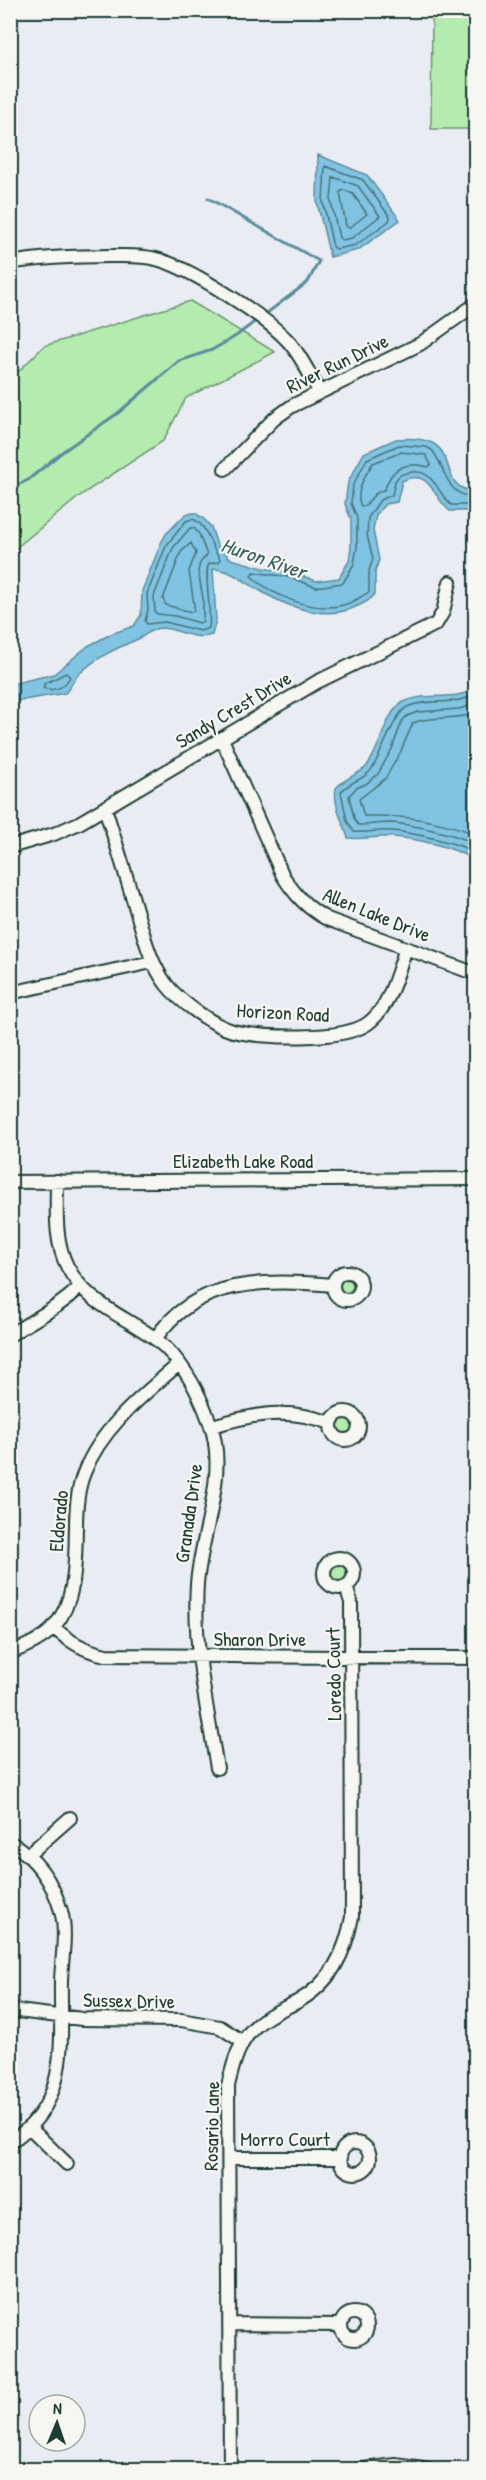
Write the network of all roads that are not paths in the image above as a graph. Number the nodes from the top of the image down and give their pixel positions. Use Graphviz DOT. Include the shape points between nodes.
graph roads {
  1 [pos="10,263"];
  2 [pos="476,304"];
  3 [pos="319,392"];
  4 [pos="225,469"];
  5 [pos="450,582"];
  6 [pos="222,739"];
  7 [pos="105,808"];
  8 [pos="10,847"];
  9 [pos="406,948"];
  10 [pos="152,962"];
  11 [pos="476,974"];
  12 [pos="10,993"];
  13 [pos="476,1179"];
  14 [pos="57,1181"];
  15 [pos="10,1182"];
  16 [pos="333,1285"];
  17 [pos="80,1287"];
  18 [pos="10,1335"];
  19 [pos="155,1339"];
  20 [pos="179,1364"];
  21 [pos="331,1423"];
  22 [pos="212,1426"];
  23 [pos="346,1587"];
  24 [pos="53,1627"];
  25 [pos="10,1653"];
  26 [pos="199,1658"];
  27 [pos="352,1658"];
  28 [pos="476,1658"];
  29 [pos="352,1762"];
  30 [pos="218,1768"];
  31 [pos="70,1818"];
  32 [pos="10,1842"];
  33 [pos="28,1855"];
  34 [pos="10,2010"];
  35 [pos="62,2017"];
  36 [pos="243,2042"];
  37 [pos="30,2127"];
  38 [pos="10,2142"];
  39 [pos="230,2158"];
  40 [pos="340,2158"];
  41 [pos="67,2164"];
  42 [pos="229,2325"];
  43 [pos="340,2325"];
  44 [pos="387,2468"];
  45 [pos="230,2469"];
  46 [pos="356,2469"];
  47 [pos="429,2469"];
  1 -- 3 [label="street" via="61,256 138,256 174,264 227,295 285,338"];
  2 -- 3 [label="street, River Run Drive" via="420,344"];
  3 -- 4 [label="street, River Run Drive" via="274,418"];
  5 -- 6 [label="street, Sandy Crest Drive" via="443,612 435,624 317,682"];
  6 -- 7 [label="street, Sandy Crest Drive"];
  6 -- 9 [label="street, Allen Lake Drive" via="294,893 327,919"];
  7 -- 8 [label="street, Sandy Crest Drive" via="54,834"];
  7 -- 10 [label="street, Horizon Road"];
  9 -- 10 [label="street, Horizon Road" via="378,1014 348,1033 325,1037 231,1030 180,999"];
  9 -- 11 [label="street, Allen Lake Drive"];
  10 -- 12 [label="street"];
  13 -- 14 [label="street, Elizabeth Lake Road"];
  14 -- 15 [label="street, Elizabeth Lake Road"];
  14 -- 17 [label="street, Granada Drive" via="59,1241"];
  16 -- 19 [label="street" via="244,1285 215,1291 196,1298 175,1313"];
  17 -- 18 [label="street" via="46,1315"];
  17 -- 19 [label="street, Granada Drive"];
  19 -- 20 [label="street, Granada Drive"];
  20 -- 22 [label="street, Granada Drive" via="196,1388"];
  20 -- 24 [label="street, Eldorado" via="100,1441 88,1462 76,1500 72,1592"];
  21 -- 22 [label="street" via="279,1412"];
  22 -- 26 [label="street, Granada Drive" via="215,1482 197,1582"];
  23 -- 27 [label="street, Loredo Court" via="351,1602"];
  24 -- 25 [label="street, Eldorado"];
  24 -- 26 [label="street, Sharon Drive" via="91,1652"];
  26 -- 27 [label="street, Sharon Drive"];
  26 -- 30 [label="street, Granada Drive"];
  27 -- 28 [label="street, Sharon Drive"];
  27 -- 29 [label="street, Loredo Court"];
  29 -- 36 [label="street, Rosario Lane" via="352,1917 347,1941 330,1977 256,2025"];
  31 -- 33 [label="street"];
  32 -- 33 [label="street"];
  33 -- 35 [label="street" via="50,1881 62,1912"];
  34 -- 35 [label="street, Sussex Drive"];
  35 -- 36 [label="street, Sussex Drive" via="181,2020 220,2027"];
  35 -- 37 [label="street" via="58,2077 46,2106"];
  36 -- 39 [label="street, Rosario Lane" via="228,2086"];
  37 -- 38 [label="street"];
  37 -- 41 [label="street"];
  39 -- 40 [label="street, Morro Court"];
  39 -- 42 [label="street, Rosario Lane"];
  42 -- 43 [label="street"];
  42 -- 45 [label="street, Rosario Lane"];
  44 -- 46 [label="street"];
  44 -- 47 [label="street"];
}
